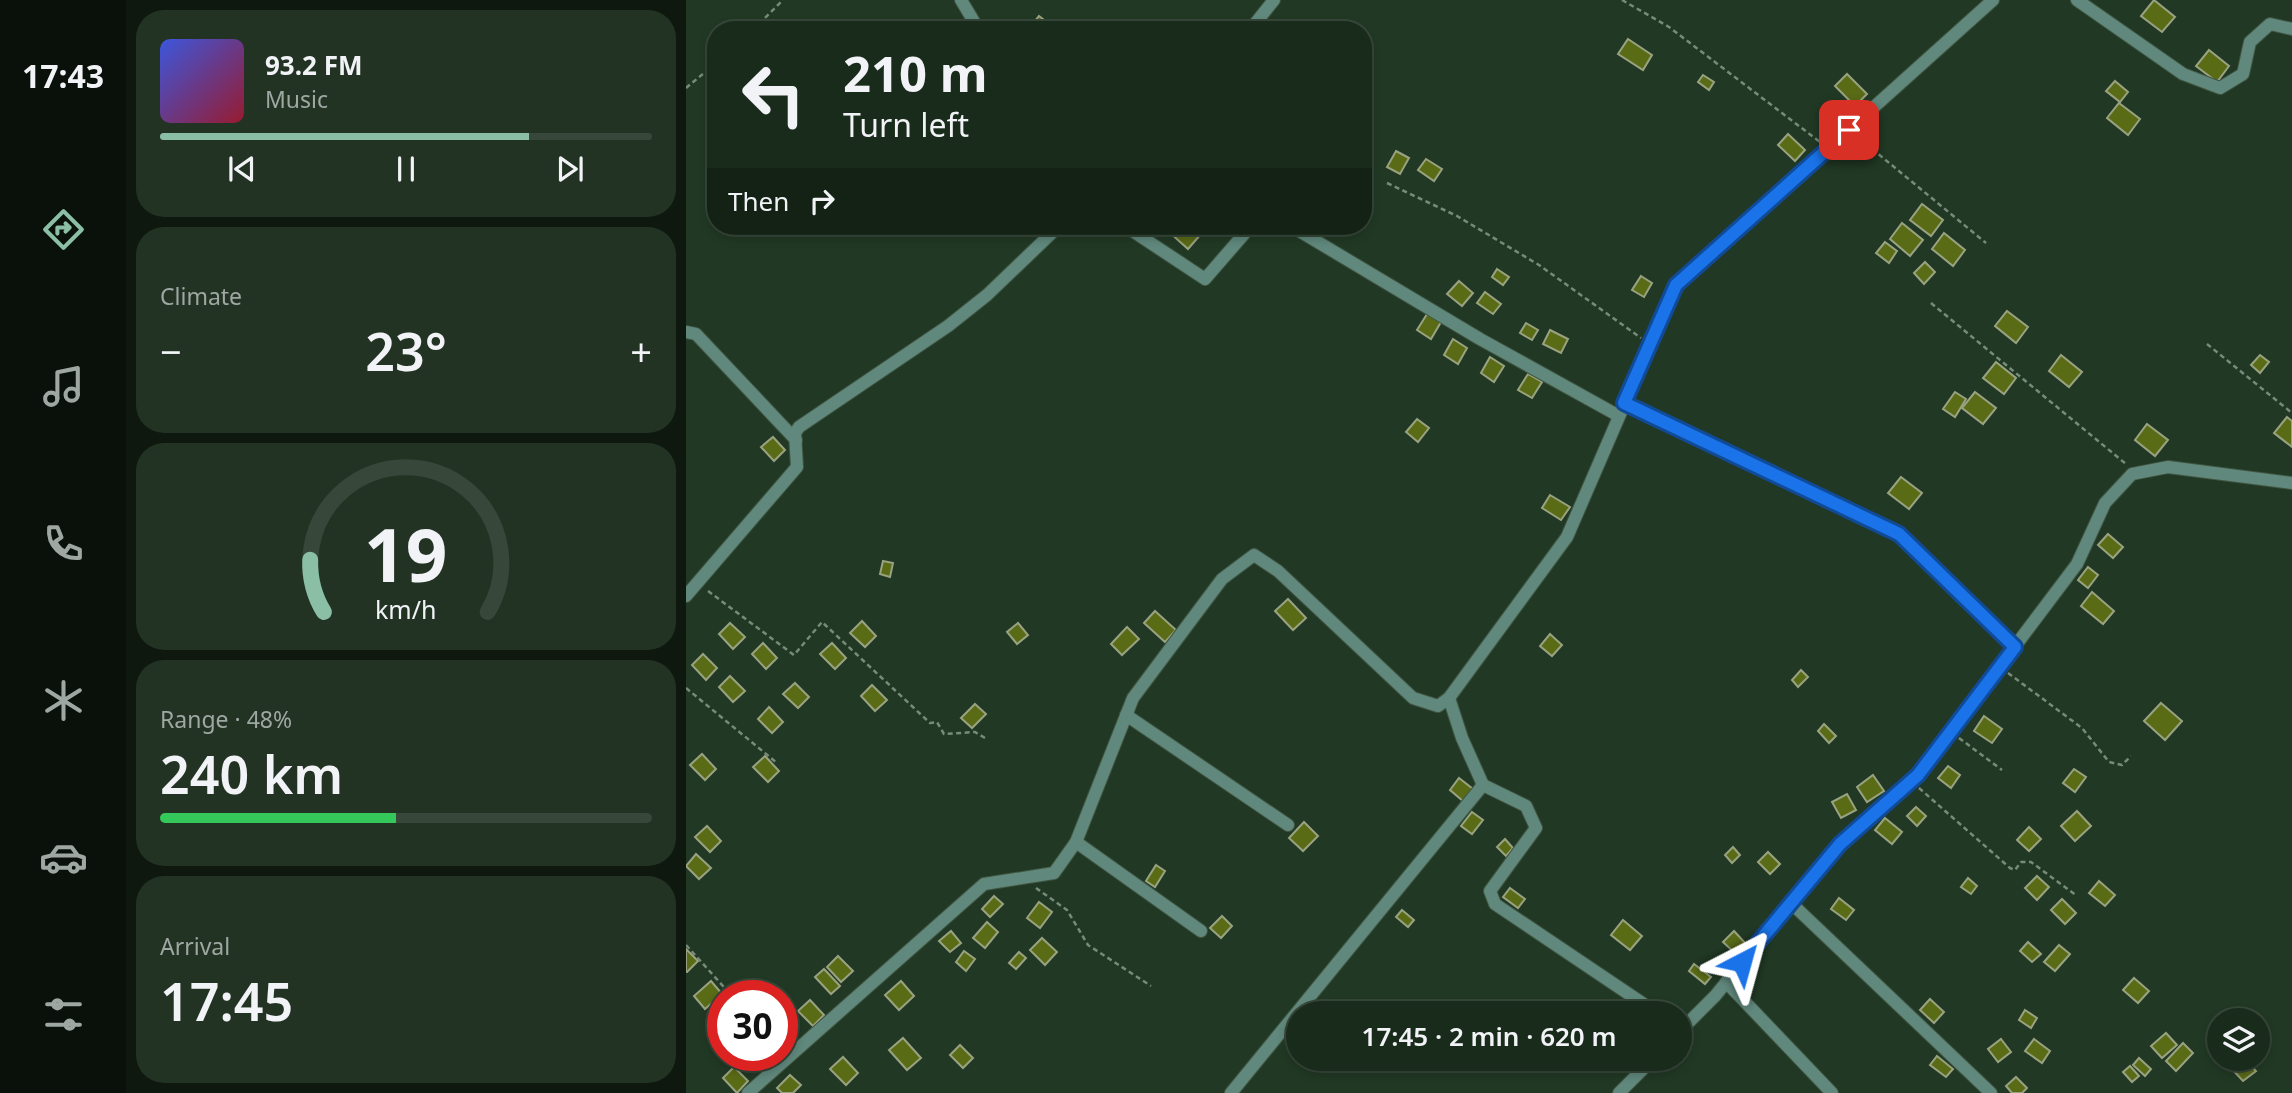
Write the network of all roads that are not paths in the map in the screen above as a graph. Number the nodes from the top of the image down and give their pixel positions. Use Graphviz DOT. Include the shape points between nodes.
graph roads {
  1 [pos="961,0"];
  2 [pos="1274,0"];
  3 [pos="1992,0"];
  4 [pos="2077,0"];
  5 [pos="974,21"];
  6 [pos="1257,21"];
  7 [pos="2292,29"];
  8 [pos="1050,235"];
  9 [pos="1139,235"];
  10 [pos="1243,235"];
  11 [pos="1306,235"];
  12 [pos="686,332"];
  13 [pos="1624,403"];
  14 [pos="1619,416"];
  15 [pos="796,440"];
  16 [pos="2292,483"];
  17 [pos="686,596"];
  18 [pos="2015,647"];
  19 [pos="1450,698"];
  20 [pos="1126,715"];
  21 [pos="1483,785"];
  22 [pos="1288,825"];
  23 [pos="1076,842"];
  24 [pos="1791,903"];
  25 [pos="1201,931"];
  26 [pos="1726,982"];
  27 [pos="1639,1001"];
  28 [pos="1692,1017"];
  29 [pos="1641,1071"];
  30 [pos="748,1093"];
  31 [pos="1231,1093"];
  32 [pos="1619,1093"];
  33 [pos="1832,1093"];
  34 [pos="1991,1093"];
  1 -- 5 [label="street"];
  2 -- 6 [label="street"];
  3 -- 13 [label="street" via="1676,285"];
  4 -- 7 [label="street" via="2183,74 2220,88 2243,74 2250,42 2270,24"];
  8 -- 15 [label="street" via="948,326 799,427"];
  9 -- 10 [label="street" via="1205,279"];
  11 -- 14 [label="street"];
  12 -- 15 [label="street" via="696,334"];
  13 -- 14 [label="street"];
  13 -- 18 [label="street" via="1899,534"];
  14 -- 19 [label="street" via="1567,537"];
  15 -- 17 [label="street" via="797,467"];
  16 -- 18 [label="street" via="2168,467 2132,474 2105,503 2077,564"];
  18 -- 24 [label="street" via="1911,782 1840,844"];
  19 -- 20 [label="street" via="1438,706 1413,698 1278,571 1254,555 1222,579 1133,698"];
  19 -- 21 [label="street"];
  20 -- 22 [label="street"];
  20 -- 23 [label="street"];
  21 -- 27 [label="street" via="1527,806 1536,828 1490,891 1494,904"];
  21 -- 31 [label="street"];
  23 -- 25 [label="street"];
  23 -- 30 [label="street" via="1054,873 985,884"];
  24 -- 26 [label="street"];
  24 -- 34 [label="street"];
  26 -- 28 [label="street"];
  26 -- 33 [label="street"];
  29 -- 32 [label="street"];
}
